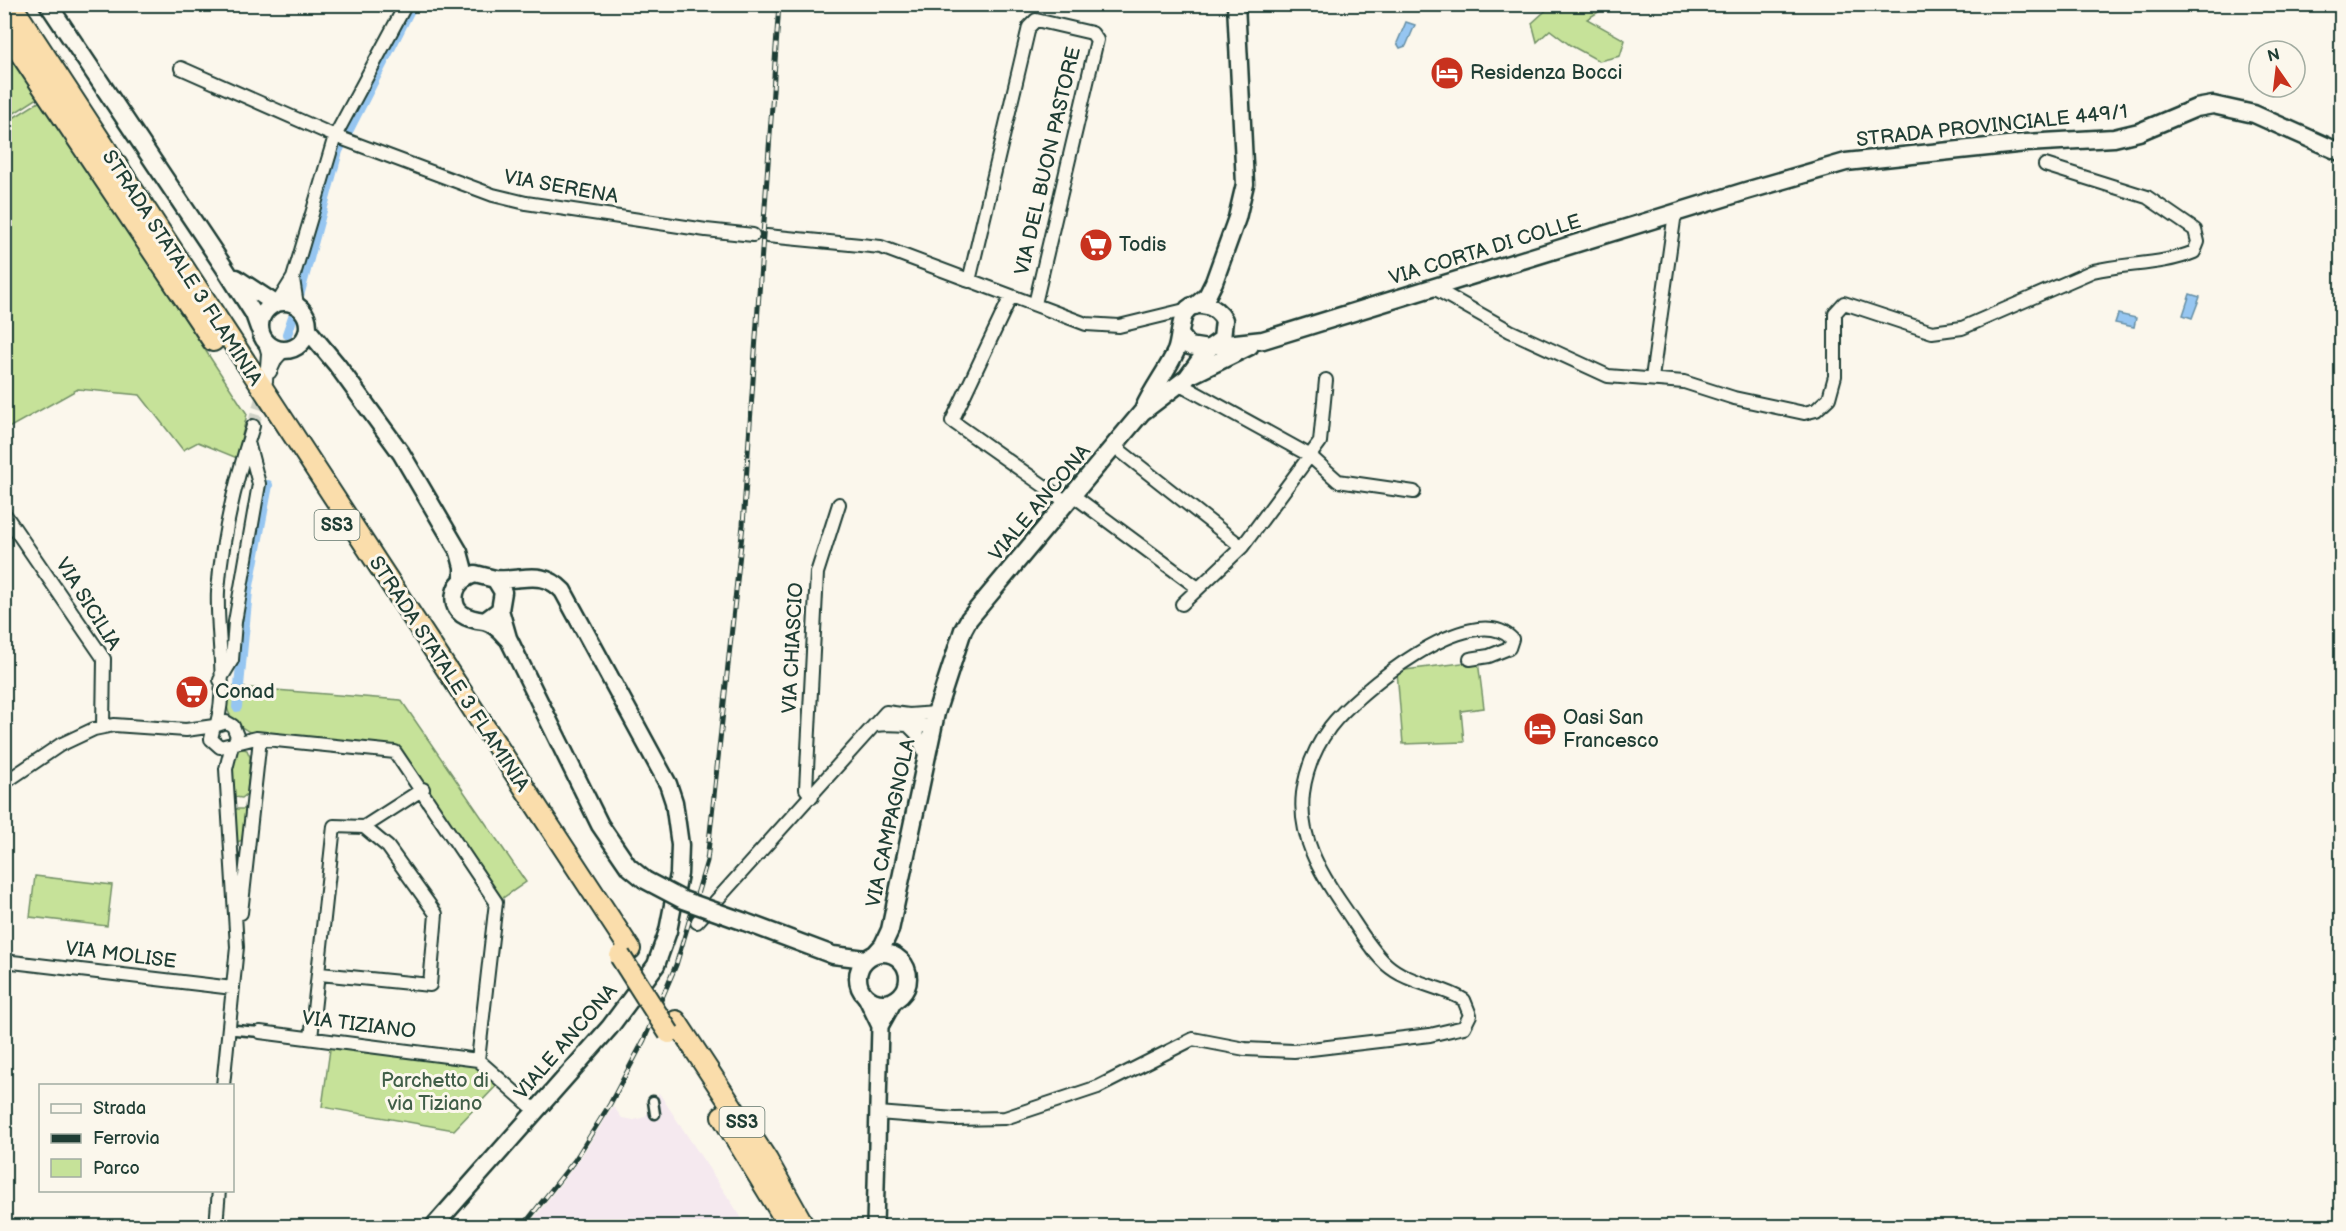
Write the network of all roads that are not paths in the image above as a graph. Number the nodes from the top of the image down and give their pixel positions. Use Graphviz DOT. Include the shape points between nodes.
graph roads {
  1 [pos="11,4"];
  2 [pos="406,4"];
  3 [pos="1236,4"];
  4 [pos="51,10"];
  5 [pos="4,28"];
  6 [pos="181,68"];
  7 [pos="335,136"];
  8 [pos="2342,153"];
  9 [pos="2045,165"];
  10 [pos="1709,202"];
  11 [pos="1675,213"];
  12 [pos="753,235"];
  13 [pos="767,236"];
  14 [pos="224,267"];
  15 [pos="293,278"];
  16 [pos="969,280"];
  17 [pos="1214,282"];
  18 [pos="1434,288"];
  19 [pos="1011,296"];
  20 [pos="276,302"];
  21 [pos="1035,304"];
  22 [pos="297,305"];
  23 [pos="1192,308"];
  24 [pos="1154,316"];
  25 [pos="1221,317"];
  26 [pos="308,330"];
  27 [pos="1180,332"];
  28 [pos="262,335"];
  29 [pos="1268,338"];
  30 [pos="1213,347"];
  31 [pos="287,350"];
  32 [pos="337,365"];
  33 [pos="1652,378"];
  34 [pos="1326,380"];
  35 [pos="1175,383"];
  36 [pos="253,426"];
  37 [pos="248,442"];
  38 [pos="1114,447"];
  39 [pos="1309,455"];
  40 [pos="1414,492"];
  41 [pos="1071,499"];
  42 [pos="839,504"];
  43 [pos="4,513"];
  44 [pos="1242,547"];
  45 [pos="459,552"];
  46 [pos="489,576"];
  47 [pos="520,579"];
  48 [pos="463,580"];
  49 [pos="1198,588"];
  50 [pos="1182,604"];
  51 [pos="502,605"];
  52 [pos="969,620"];
  53 [pos="485,621"];
  54 [pos="508,638"];
  55 [pos="1470,659"];
  56 [pos="220,681"];
  57 [pos="221,701"];
  58 [pos="934,719"];
  59 [pos="215,725"];
  60 [pos="875,725"];
  61 [pos="908,725"];
  62 [pos="103,726"];
  63 [pos="233,726"];
  64 [pos="186,730"];
  65 [pos="258,739"];
  66 [pos="215,744"];
  67 [pos="233,744"];
  68 [pos="926,757"];
  69 [pos="226,769"];
  70 [pos="4,783"];
  71 [pos="423,789"];
  72 [pos="812,797"];
  73 [pos="364,826"];
  74 [pos="697,922"];
  75 [pos="890,930"];
  76 [pos="237,947"];
  77 [pos="625,953"];
  78 [pos="894,955"];
  79 [pos="4,961"];
  80 [pos="866,962"];
  81 [pos="320,974"];
  82 [pos="232,988"];
  83 [pos="866,997"];
  84 [pos="894,1001"];
  85 [pos="880,1026"];
  86 [pos="672,1027"];
  87 [pos="235,1030"];
  88 [pos="260,1032"];
  89 [pos="311,1038"];
  90 [pos="478,1060"];
  91 [pos="224,1084"];
  92 [pos="653,1101"];
  93 [pos="535,1110"];
  94 [pos="878,1113"];
  95 [pos="655,1114"];
  96 [pos="219,1192"];
  97 [pos="216,1227"];
  98 [pos="435,1227"];
  99 [pos="789,1227"];
  100 [pos="804,1227"];
  101 [pos="875,1227"];
  1 -- 77 [label="highway, STRADA STATALE 3 FLAMINIA / SS3" via="246,368 473,707"];
  2 -- 7 [label="street"];
  3 -- 17 [label="main road" via="1245,184"];
  4 -- 14 [label="main road"];
  5 -- 77 [label="highway, STRADA STATALE 3 FLAMINIA / SS3"];
  6 -- 7 [label="street, VIA SERENA"];
  7 -- 12 [label="street, VIA SERENA" via="493,195 526,203"];
  7 -- 15 [label="street"];
  8 -- 10 [label="main road, STRADA PROVINCIALE 449/1" via="2254,114 2206,106 2126,136 1846,162"];
  9 -- 33 [label="street" via="2147,197 2195,230 2198,242 2194,252 2180,258 2093,271 1962,328 1932,332 1844,303 1835,313 1835,376 1829,398 1816,410 1804,413 1684,382"];
  10 -- 11 [label="main road, VIA CORTA DI COLLE"];
  11 -- 18 [label="main road, VIA CORTA DI COLLE"];
  11 -- 33 [label="street"];
  13 -- 16 [label="street" via="881,247"];
  14 -- 20 [label="main road" via="245,287"];
  14 -- 28 [label="main road" via="254,314"];
  15 -- 20 [label="street"];
  15 -- 22 [label="street"];
  16 -- 19 [label="street"];
  16 -- 21 [label="street, VIA DEL BUON PASTORE" via="1029,27 1036,20 1092,33 1097,40"];
  17 -- 23 [label="main road" via="1207,296"];
  17 -- 25 [label="main road"];
  18 -- 29 [label="main road, VIA CORTA DI COLLE"];
  18 -- 33 [label="street" via="1509,331 1608,376"];
  19 -- 21 [label="street"];
  19 -- 41 [label="street" via="952,421"];
  20 -- 22 [label="main road"];
  20 -- 28 [label="main road" via="262,313"];
  21 -- 24 [label="street" via="1086,324 1105,327"];
  22 -- 26 [label="main road" via="306,316"];
  23 -- 24 [label="street"];
  23 -- 25 [label="main road" via="1210,306"];
  23 -- 27 [label="main road" via="1181,318"];
  24 -- 27 [label="street" via="1170,321"];
  25 -- 29 [label="main road, VIA CORTA DI COLLE" via="1240,333"];
  25 -- 30 [label="main road" via="1224,332"];
  26 -- 31 [label="main road" via="302,342"];
  26 -- 32 [label="main road"];
  27 -- 30 [label="main road" via="1189,346"];
  27 -- 35 [label="main road, VIALE ANCONA"];
  28 -- 31 [label="main road" via="277,349"];
  28 -- 31 [label="street" via="268,352 266,381 276,359"];
  29 -- 30 [label="main road, VIA CORTA DI COLLE"];
  29 -- 35 [label="main road, VIALE ANCONA"];
  30 -- 35 [label="main road, VIALE ANCONA"];
  31 -- 32 [label="main road" via="307,351"];
  32 -- 45 [label="main road" via="401,453"];
  34 -- 39 [label="street" via="1320,441"];
  35 -- 38 [label="main road, VIALE ANCONA" via="1142,412"];
  35 -- 39 [label="street"];
  36 -- 37 [label="street"];
  37 -- 56 [label="street" via="228,520 218,590"];
  37 -- 56 [label="street" via="259,484 232,660"];
  38 -- 41 [label="main road, VIALE ANCONA"];
  38 -- 44 [label="street"];
  39 -- 40 [label="street" via="1338,481"];
  39 -- 44 [label="street"];
  41 -- 49 [label="street"];
  41 -- 52 [label="main road, VIALE ANCONA"];
  42 -- 72 [label="street, VIA CHIASCIO" via="816,581 806,789"];
  43 -- 62 [label="street, VIA SICILIA" via="104,659"];
  44 -- 49 [label="street"];
  45 -- 46 [label="main road"];
  45 -- 48 [label="main road"];
  46 -- 47 [label="main road, VIALE ANCONA"];
  46 -- 48 [label="main road"];
  46 -- 51 [label="main road" via="500,585"];
  47 -- 51 [label="main road"];
  47 -- 93 [label="main road, VIALE ANCONA" via="548,579 563,591 668,784 678,823 679,874 668,932 656,965 610,1027"];
  48 -- 53 [label="main road" via="455,594 458,609 469,620"];
  49 -- 50 [label="street"];
  51 -- 53 [label="main road"];
  51 -- 54 [label="main road"];
  52 -- 58 [label="main road, VIA CAMPAGNOLA" via="949,666"];
  53 -- 54 [label="main road"];
  54 -- 80 [label="main road, bridge" via="600,825 628,866 683,900 832,955"];
  55 -- 94 [label="street" via="1509,648 1512,639 1504,630 1477,629 1429,645 1410,656 1332,724 1313,756 1303,794 1305,828 1317,865 1363,937 1396,972 1464,1000 1470,1015 1464,1027 1294,1052 1245,1049 1193,1039 1098,1087 1005,1118"];
  56 -- 57 [label="street"];
  57 -- 59 [label="street"];
  57 -- 63 [label="street"];
  58 -- 60 [label="street, VIA CAMPAGNOLA" via="886,712"];
  58 -- 61 [label="street, VIA CAMPAGNOLA"];
  58 -- 68 [label="main road, VIA CAMPAGNOLA"];
  59 -- 63 [label="street"];
  59 -- 64 [label="street"];
  59 -- 66 [label="street" via="210,734"];
  60 -- 61 [label="street, VIA CAMPAGNOLA"];
  60 -- 72 [label="street"];
  61 -- 68 [label="street" via="917,734"];
  62 -- 64 [label="street"];
  62 -- 70 [label="street" via="60,745"];
  63 -- 65 [label="street"];
  63 -- 67 [label="street" via="237,736"];
  64 -- 66 [label="street"];
  65 -- 67 [label="street"];
  65 -- 71 [label="street" via="395,752"];
  65 -- 76 [label="street"];
  66 -- 67 [label="street" via="224,748"];
  66 -- 69 [label="street"];
  67 -- 69 [label="street"];
  68 -- 75 [label="main road, VIA CAMPAGNOLA"];
  69 -- 76 [label="street"];
  71 -- 73 [label="street"];
  71 -- 90 [label="street" via="496,903"];
  72 -- 74 [label="street"];
  73 -- 81 [label="street" via="334,826"];
  73 -- 81 [label="street" via="388,848 436,914 430,986"];
  75 -- 78 [label="main road, VIA CAMPAGNOLA"];
  75 -- 80 [label="main road, VIA CAMPAGNOLA" via="884,945"];
  76 -- 82 [label="street"];
  77 -- 86 [label="highway, STRADA STATALE 3 FLAMINIA / SS3, bridge"];
  78 -- 80 [label="main road"];
  78 -- 84 [label="main road, VIA CAMPAGNOLA" via="909,974 906,990"];
  79 -- 82 [label="street, VIA MOLISE"];
  80 -- 83 [label="main road, VIA CAMPAGNOLA" via="861,990"];
  81 -- 89 [label="street"];
  82 -- 91 [label="street"];
  83 -- 84 [label="main road" via="879,1003"];
  83 -- 85 [label="street, VIA CAMPAGNOLA"];
  84 -- 85 [label="street, VIA CAMPAGNOLA"];
  85 -- 94 [label="street, VIA CAMPAGNOLA"];
  86 -- 99 [label="highway, STRADA STATALE 3 FLAMINIA / SS3"];
  86 -- 100 [label="highway, STRADA STATALE 3 FLAMINIA / SS3" via="767,1160"];
  87 -- 88 [label="street, VIA TIZIANO"];
  88 -- 89 [label="street, VIA TIZIANO"];
  89 -- 90 [label="street, VIA TIZIANO"];
  90 -- 93 [label="street"];
  92 -- 95 [label="street"];
  93 -- 98 [label="main road, VIALE ANCONA"];
  94 -- 101 [label="street, VIA CAMPAGNOLA"];
  96 -- 97 [label="street"];
}
